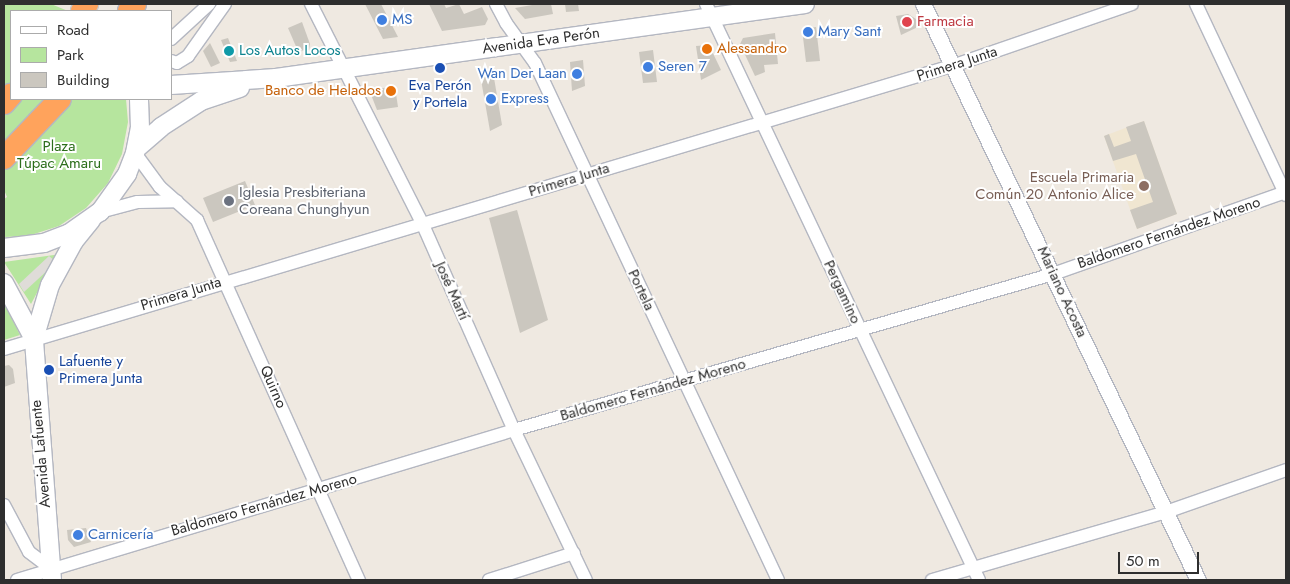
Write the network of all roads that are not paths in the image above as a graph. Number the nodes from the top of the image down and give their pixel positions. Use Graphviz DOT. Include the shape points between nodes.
graph roads {
  1 [pos="209,4"];
  2 [pos="225,4"];
  3 [pos="311,4"];
  4 [pos="496,4"];
  5 [pos="806,4"];
  6 [pos="923,4"];
  7 [pos="1132,4"];
  8 [pos="1196,4"];
  9 [pos="709,11"];
  10 [pos="172,38"];
  11 [pos="521,44"];
  12 [pos="172,61"];
  13 [pos="955,65"];
  14 [pos="341,68"];
  15 [pos="276,78"];
  16 [pos="172,85"];
  17 [pos="59,100"];
  18 [pos="139,100"];
  19 [pos="762,123"];
  20 [pos="136,151"];
  21 [pos="4,158"];
  22 [pos="587,175"];
  23 [pos="1286,193"];
  24 [pos="177,201"];
  25 [pos="96,216"];
  26 [pos="423,225"];
  27 [pos="4,248"];
  28 [pos="1053,274"];
  29 [pos="224,281"];
  30 [pos="4,283"];
  31 [pos="860,330"];
  32 [pos="34,339"];
  33 [pos="4,349"];
  34 [pos="684,382"];
  35 [pos="514,430"];
  36 [pos="1286,470"];
  37 [pos="319,489"];
  38 [pos="4,505"];
  39 [pos="1166,512"];
  40 [pos="574,553"];
  41 [pos="973,568"];
  42 [pos="51,574"];
  43 [pos="17,580"];
  44 [pos="358,580"];
  45 [pos="489,580"];
  46 [pos="586,580"];
  47 [pos="778,580"];
  48 [pos="932,580"];
  49 [pos="979,580"];
  50 [pos="1198,580"];
  1 -- 10 [label="street"];
  2 -- 12 [label="street" via="188,56"];
  3 -- 14 [label="street, José Martí"];
  4 -- 11 [label="street, Portela"];
  5 -- 9 [label="main road, Avenida Eva Perón"];
  6 -- 13 [label="street, Mariano Acosta"];
  7 -- 13 [label="street, Primera Junta"];
  8 -- 23 [label="street"];
  9 -- 11 [label="main road, Avenida Eva Perón"];
  9 -- 19 [label="street, Pergamino"];
  11 -- 14 [label="main road, Avenida Eva Perón"];
  11 -- 22 [label="street, Portela" via="535,63"];
  13 -- 19 [label="street, Primera Junta"];
  13 -- 28 [label="street, Mariano Acosta"];
  14 -- 15 [label="main road, Avenida Eva Perón"];
  14 -- 26 [label="street, José Martí"];
  15 -- 16 [label="main road, Avenida Eva Perón"];
  15 -- 20 [label="main road, Avenida Eva Perón" via="201,101 161,127"];
  17 -- 21 [label="highway"];
  18 -- 20 [label="main road"];
  19 -- 22 [label="street, Primera Junta"];
  19 -- 31 [label="street, Pergamino"];
  20 -- 24 [label="street, Quirno" via="160,188"];
  20 -- 25 [label="main road, Avenida Lafuente" via="127,174"];
  22 -- 26 [label="street, Primera Junta"];
  22 -- 34 [label="street, Portela"];
  23 -- 28 [label="street, Baldomero Fernández Moreno"];
  24 -- 25 [label="street" via="138,202"];
  24 -- 29 [label="street, Quirno" via="197,220"];
  25 -- 27 [label="main road" via="44,243"];
  25 -- 32 [label="main road, Avenida Lafuente" via="74,242 50,285"];
  26 -- 29 [label="street, Primera Junta"];
  26 -- 35 [label="street, José Martí"];
  28 -- 31 [label="street, Baldomero Fernández Moreno"];
  28 -- 39 [label="street, Mariano Acosta"];
  29 -- 32 [label="street, Primera Junta"];
  29 -- 37 [label="street, Quirno"];
  30 -- 32 [label="main road, Avenida Lafuente"];
  31 -- 34 [label="street, Baldomero Fernández Moreno"];
  31 -- 41 [label="street, Pergamino"];
  32 -- 33 [label="street, Primera Junta"];
  32 -- 42 [label="main road, Avenida Lafuente"];
  34 -- 35 [label="street, Baldomero Fernández Moreno"];
  34 -- 47 [label="street, Portela"];
  35 -- 37 [label="street, Baldomero Fernández Moreno"];
  35 -- 40 [label="street, José Martí"];
  36 -- 39 [label="street"];
  37 -- 42 [label="street, Baldomero Fernández Moreno"];
  37 -- 44 [label="street, Quirno"];
  38 -- 42 [label="street" via="29,552"];
  39 -- 41 [label="street"];
  39 -- 50 [label="street, Mariano Acosta"];
  40 -- 45 [label="street"];
  40 -- 46 [label="street, José Martí"];
  41 -- 48 [label="street"];
  41 -- 49 [label="street, Pergamino"];
  42 -- 43 [label="street, Baldomero Fernández Moreno"];
}
